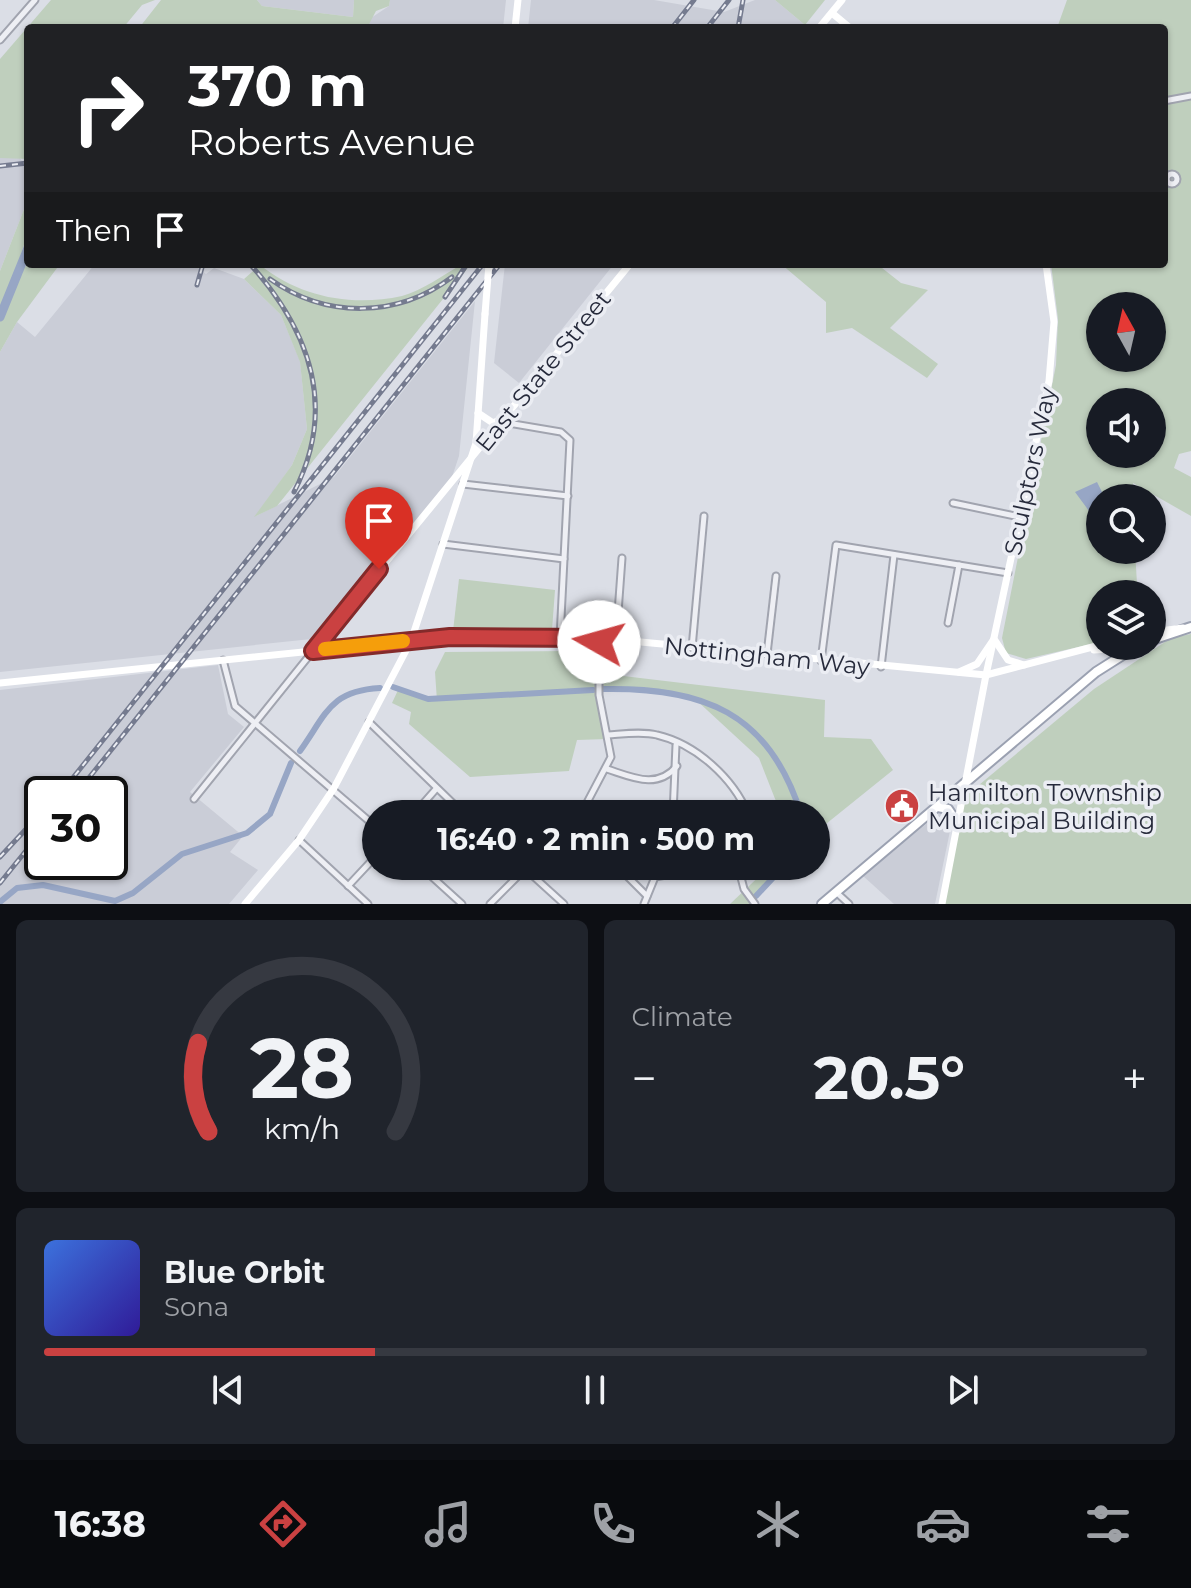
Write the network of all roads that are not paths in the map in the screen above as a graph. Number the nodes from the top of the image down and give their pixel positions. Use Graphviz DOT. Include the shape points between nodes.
graph roads {
  1 [pos="35,0"];
  2 [pos="518,0"];
  3 [pos="842,0"];
  4 [pos="832,13"];
  5 [pos="515,24"];
  6 [pos="822,24"];
  7 [pos="845,24"];
  8 [pos="0,40"];
  9 [pos="1191,96"];
  10 [pos="1168,100"];
  11 [pos="489,268"];
  12 [pos="627,268"];
  13 [pos="1047,268"];
  14 [pos="478,413"];
  15 [pos="504,420"];
  16 [pos="472,458"];
  17 [pos="463,484"];
  18 [pos="568,496"];
  19 [pos="953,503"];
  20 [pos="704,516"];
  21 [pos="1021,518"];
  22 [pos="443,544"];
  23 [pos="894,555"];
  24 [pos="622,558"];
  25 [pos="564,559"];
  26 [pos="959,565"];
  27 [pos="1008,573"];
  28 [pos="776,576"];
  29 [pos="948,623"];
  30 [pos="1187,628"];
  31 [pos="1166,630"];
  32 [pos="1166,635"];
  33 [pos="560,638"];
  34 [pos="599,638"];
  35 [pos="994,639"];
  36 [pos="616,640"];
  37 [pos="411,641"];
  38 [pos="692,648"];
  39 [pos="1086,649"];
  40 [pos="313,651"];
  41 [pos="1086,651"];
  42 [pos="1072,653"];
  43 [pos="767,657"];
  44 [pos="223,660"];
  45 [pos="1112,660"];
  46 [pos="821,662"];
  47 [pos="1026,665"];
  48 [pos="881,668"];
  49 [pos="955,674"];
  50 [pos="986,675"];
  51 [pos="0,683"];
  52 [pos="369,722"];
  53 [pos="256,724"];
  54 [pos="608,735"];
  55 [pos="676,744"];
  56 [pos="677,766"];
  57 [pos="607,769"];
  58 [pos="965,785"];
  59 [pos="334,788"];
  60 [pos="436,789"];
  61 [pos="194,799"];
  62 [pos="426,800"];
  63 [pos="448,800"];
  64 [pos="589,800"];
  65 [pos="674,800"];
  66 [pos="740,800"];
  67 [pos="938,807"];
  68 [pos="362,814"];
  69 [pos="958,824"];
  70 [pos="299,840"];
  71 [pos="362,871"];
  72 [pos="435,880"];
  73 [pos="512,880"];
  74 [pos="538,880"];
  75 [pos="631,880"];
  76 [pos="654,880"];
  77 [pos="742,880"];
  78 [pos="348,886"];
  79 [pos="836,892"];
  80 [pos="647,896"];
  81 [pos="245,904"];
  82 [pos="368,904"];
  83 [pos="462,904"];
  84 [pos="490,904"];
  85 [pos="564,904"];
  86 [pos="644,904"];
  87 [pos="755,904"];
  88 [pos="822,904"];
  89 [pos="849,904"];
  90 [pos="942,904"];
  1 -- 8 [label="street"];
  2 -- 5 [label="street"];
  3 -- 4 [label="street"];
  4 -- 6 [label="street"];
  4 -- 7 [label="street"];
  9 -- 10 [label="street"];
  11 -- 14 [label="street, bridge"];
  12 -- 15 [label="street, East State Street"];
  13 -- 21 [label="street, Sculptors Way" via="1053,314 1051,367"];
  14 -- 15 [label="street" via="493,423"];
  14 -- 16 [label="street"];
  15 -- 16 [label="street, East State Street"];
  15 -- 18 [label="street" via="568,436"];
  16 -- 17 [label="street, East State Street"];
  16 -- 40 [label="street"];
  17 -- 18 [label="street"];
  17 -- 22 [label="street, East State Street"];
  18 -- 25 [label="street"];
  19 -- 21 [label="street"];
  20 -- 38 [label="street"];
  21 -- 27 [label="street, Sculptors Way"];
  22 -- 25 [label="street"];
  22 -- 37 [label="street, East State Street"];
  23 -- 26 [label="street"];
  23 -- 46 [label="street" via="836,545"];
  23 -- 48 [label="street"];
  24 -- 36 [label="street"];
  25 -- 33 [label="street"];
  26 -- 27 [label="street"];
  26 -- 29 [label="street"];
  27 -- 35 [label="street, Sculptors Way"];
  28 -- 43 [label="street"];
  30 -- 31 [label="street"];
  30 -- 32 [label="main road"];
  33 -- 34 [label="street, Nottingham Way"];
  33 -- 37 [label="street, Nottingham Way"];
  34 -- 36 [label="street, Nottingham Way"];
  34 -- 54 [label="street" via="599,695"];
  35 -- 47 [label="street" via="1008,660"];
  35 -- 49 [label="street" via="977,664"];
  35 -- 50 [label="street, Sculptors Way"];
  36 -- 38 [label="street, Nottingham Way"];
  37 -- 40 [label="street, Nottingham Way"];
  37 -- 52 [label="street, East State Street"];
  38 -- 43 [label="street, Nottingham Way"];
  39 -- 42 [label="street, Nottingham Way"];
  40 -- 44 [label="street, Nottingham Way"];
  40 -- 53 [label="street"];
  41 -- 42 [label="street"];
  42 -- 47 [label="street, Nottingham Way"];
  43 -- 46 [label="street, Nottingham Way"];
  44 -- 51 [label="street, Nottingham Way"];
  44 -- 53 [label="street" via="232,701"];
  45 -- 58 [label="main road"];
  46 -- 48 [label="street, Nottingham Way"];
  47 -- 50 [label="street, Nottingham Way"];
  48 -- 49 [label="street, Nottingham Way"];
  49 -- 50 [label="street, Nottingham Way"];
  50 -- 58 [label="street, Sculptors Way"];
  52 -- 59 [label="street, East State Street"];
  52 -- 60 [label="street"];
  53 -- 59 [label="street"];
  53 -- 61 [label="street"];
  54 -- 55 [label="street" via="649,734"];
  54 -- 57 [label="street"];
  55 -- 56 [label="street"];
  55 -- 66 [label="street" via="726,777"];
  56 -- 57 [label="street" via="649,781"];
  56 -- 65 [label="street"];
  57 -- 64 [label="street"];
  58 -- 67 [label="main road"];
  58 -- 69 [label="street, Sculptors Way"];
  59 -- 68 [label="street"];
  59 -- 70 [label="street, East State Street"];
  60 -- 62 [label="street"];
  60 -- 63 [label="street"];
  67 -- 69 [label="main road" via="948,809"];
  67 -- 79 [label="main road"];
  69 -- 90 [label="street, Sculptors Way"];
  70 -- 78 [label="street"];
  70 -- 81 [label="street, East State Street"];
  71 -- 78 [label="street"];
  72 -- 83 [label="street"];
  73 -- 84 [label="street"];
  74 -- 85 [label="street"];
  75 -- 80 [label="street"];
  76 -- 80 [label="street"];
  77 -- 87 [label="street"];
  78 -- 82 [label="street"];
  79 -- 88 [label="main road"];
  79 -- 89 [label="street"];
  80 -- 86 [label="street"];
}
